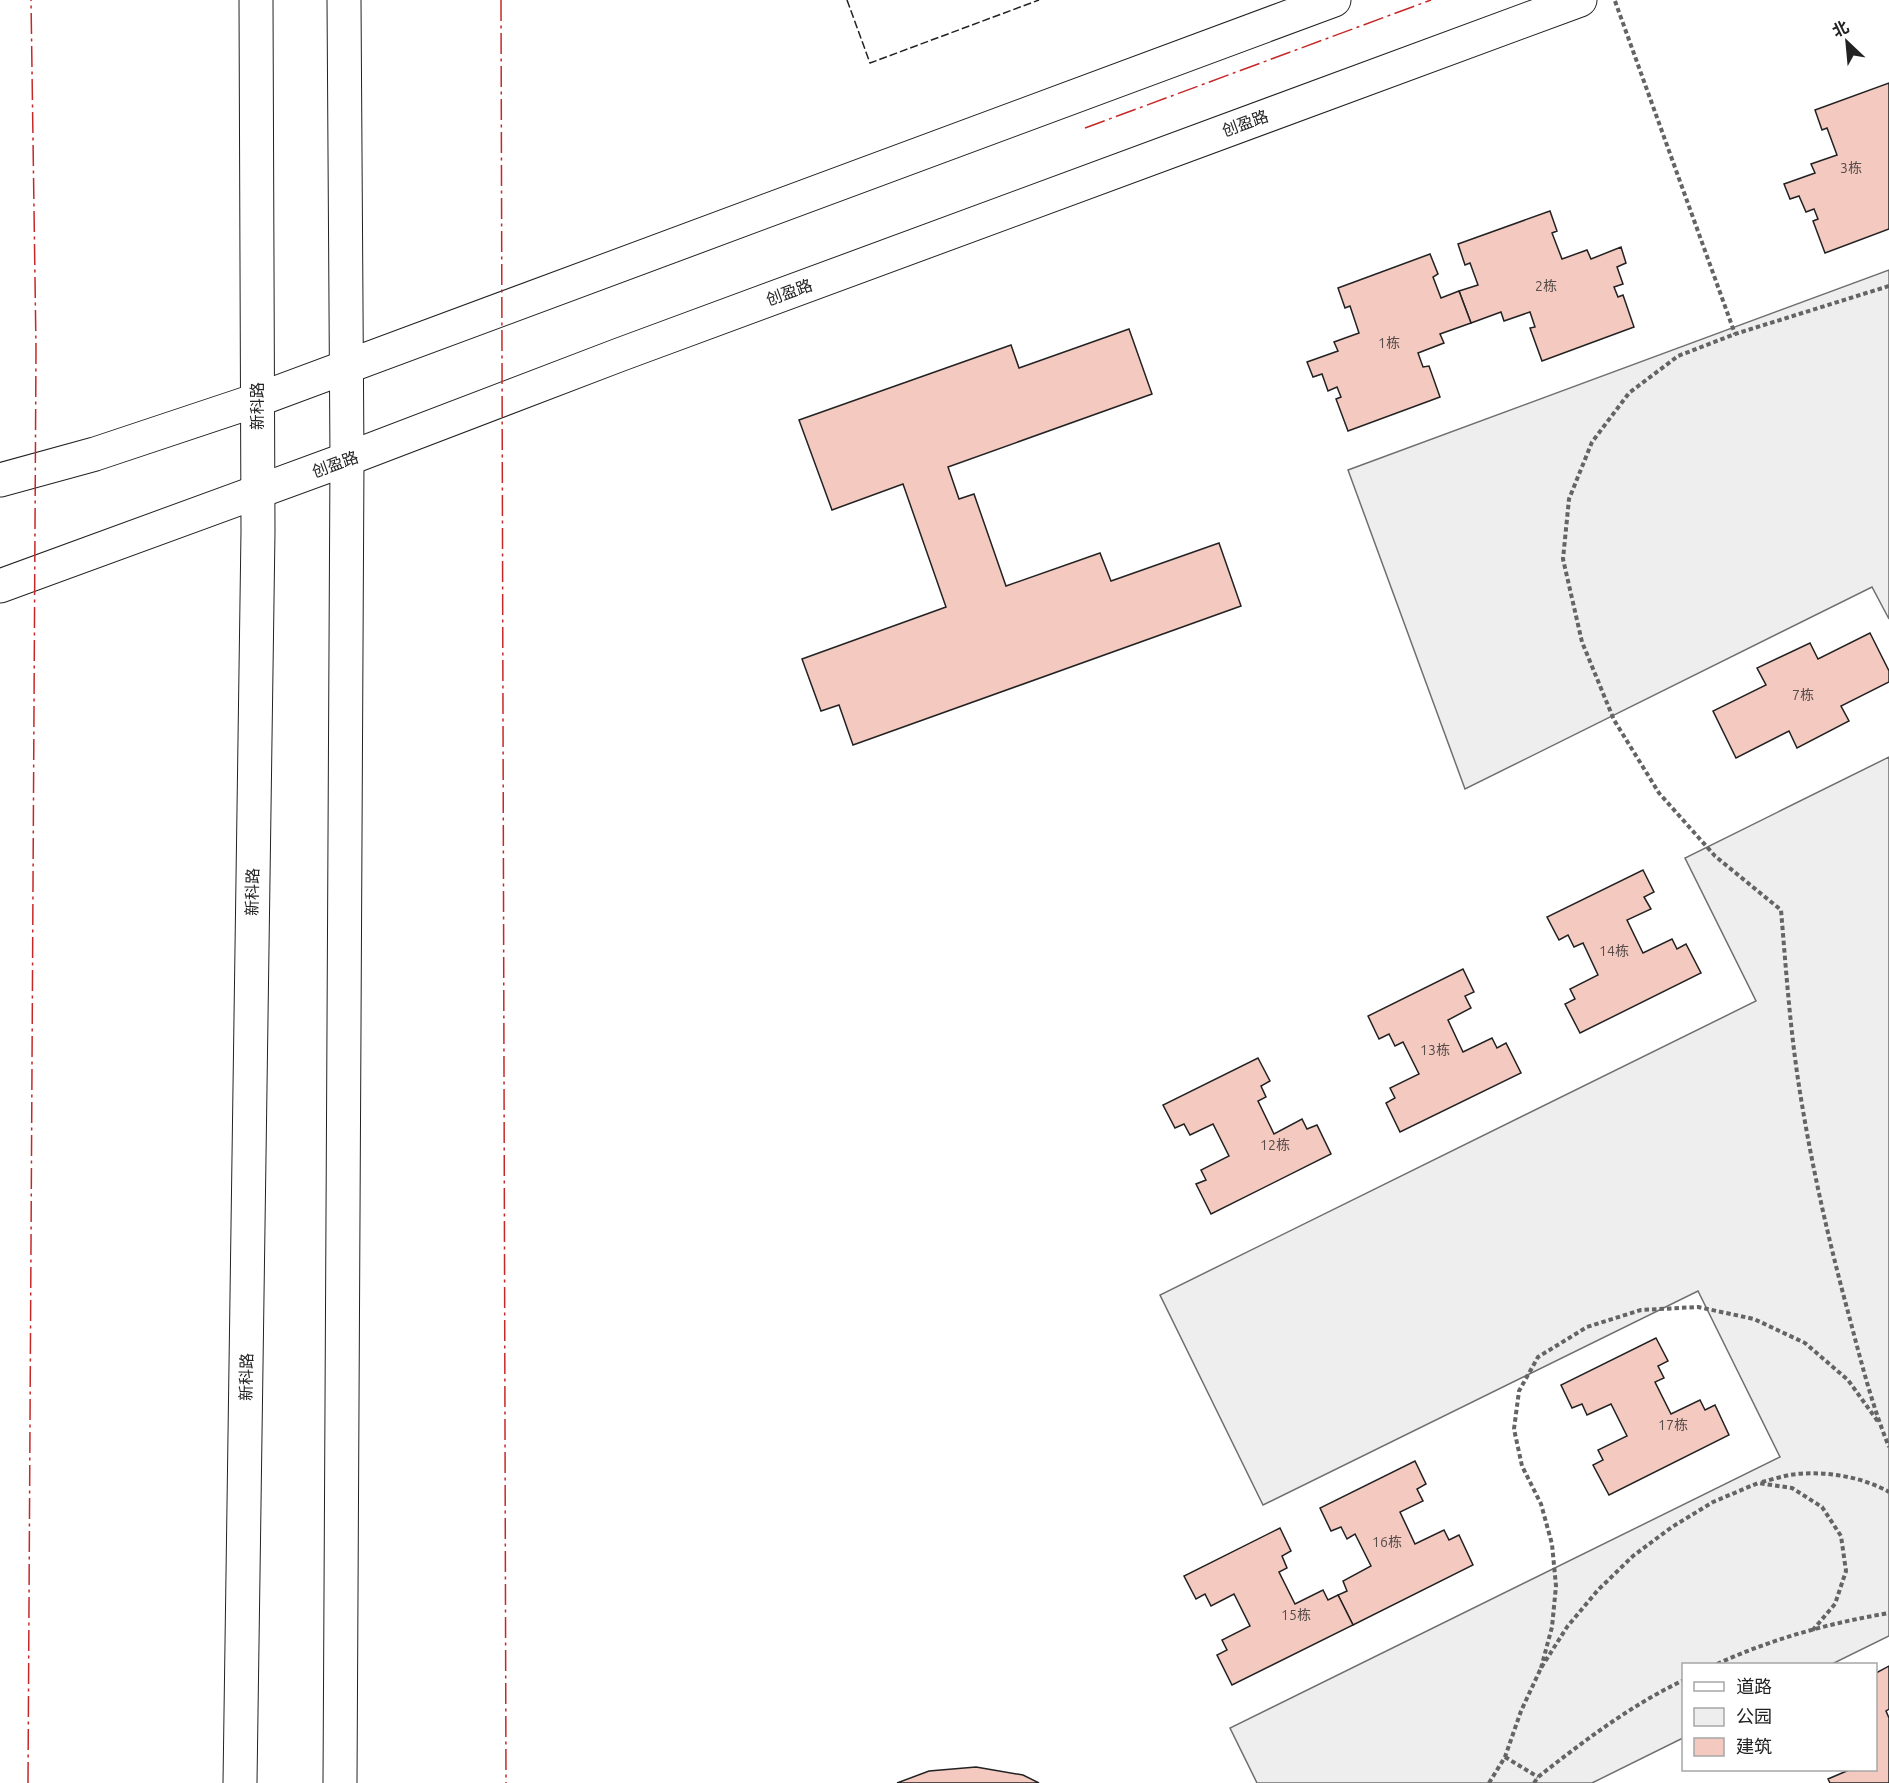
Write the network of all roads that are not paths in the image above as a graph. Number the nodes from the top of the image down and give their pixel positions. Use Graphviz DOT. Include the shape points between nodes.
graph roads {
  1 [pos="256,0"];
  2 [pos="344,0"];
  3 [pos="1334,0"];
  4 [pos="1580,0"];
  5 [pos="346,367"];
  6 [pos="256,400"];
  7 [pos="347,459"];
  8 [pos="0,480"];
  9 [pos="257,492"];
  10 [pos="0,586"];
  11 [pos="240,1783"];
  12 [pos="340,1783"];
  1 -- 6 [label="main road, 新科路"];
  2 -- 5 [label="main road"];
  3 -- 5 [label="main road"];
  4 -- 7 [label="main road, 创盈路" via="620,354"];
  5 -- 6 [label="main road"];
  5 -- 7 [label="main road"];
  6 -- 8 [label="main road" via="94,454"];
  6 -- 9 [label="main road, 新科路"];
  7 -- 9 [label="main road, 创盈路"];
  7 -- 12 [label="main road"];
  9 -- 10 [label="main road, 创盈路"];
  9 -- 11 [label="main road, 新科路"];
}
